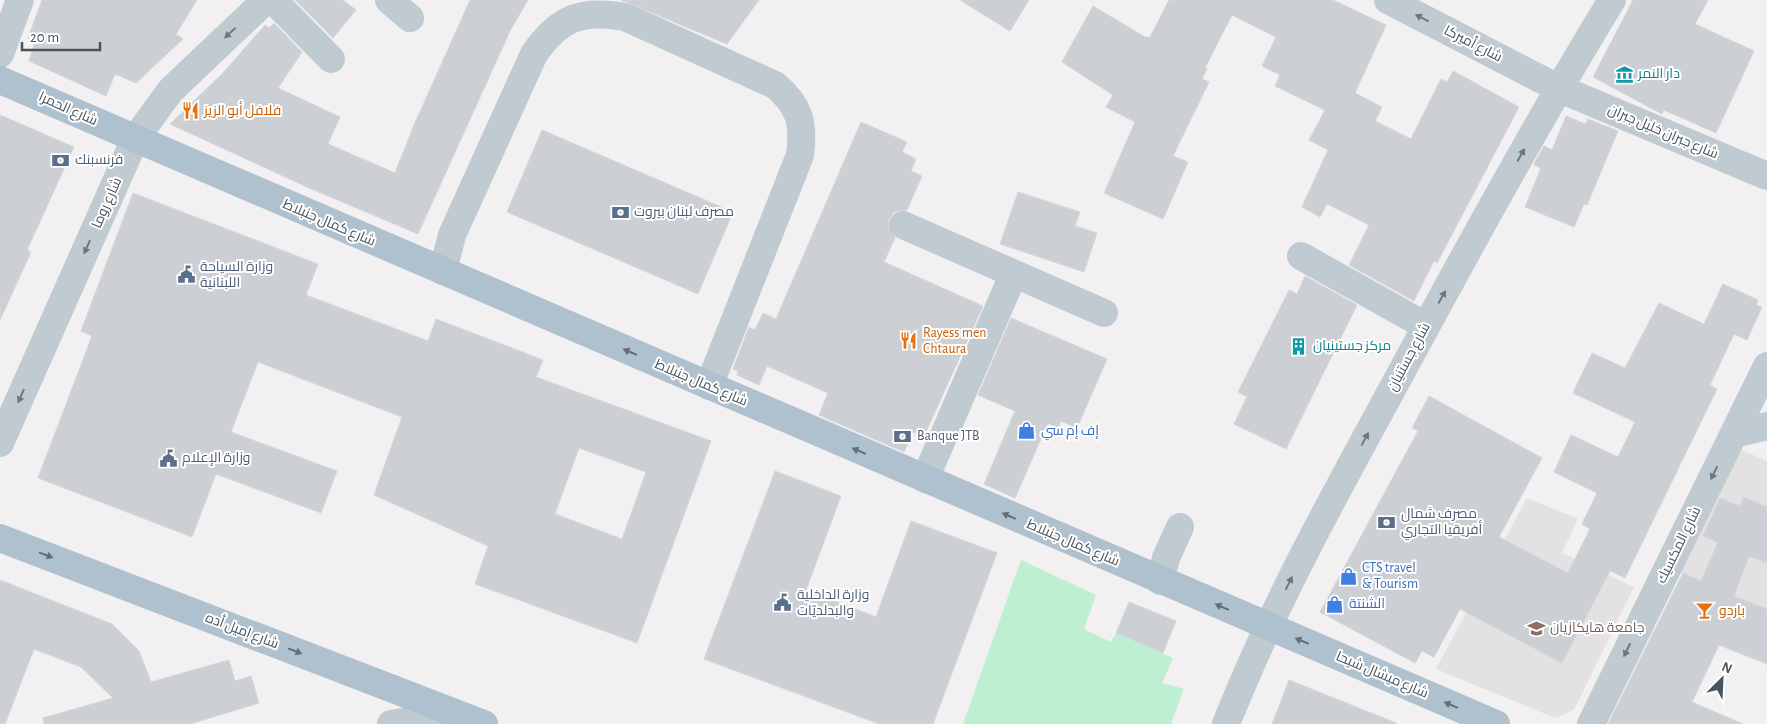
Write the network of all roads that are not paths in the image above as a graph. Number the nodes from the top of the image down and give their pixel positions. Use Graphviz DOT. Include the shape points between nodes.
graph roads {
  1 [pos="20,0"];
  2 [pos="266,0"];
  3 [pos="273,0"];
  4 [pos="389,0"];
  5 [pos="1388,0"];
  6 [pos="1612,0"];
  7 [pos="410,18"];
  8 [pos="0,54"];
  9 [pos="331,59"];
  10 [pos="0,80"];
  11 [pos="1558,88"];
  12 [pos="135,139"];
  13 [pos="1767,176"];
  14 [pos="903,226"];
  15 [pos="1301,256"];
  16 [pos="443,272"];
  17 [pos="1013,275"];
  18 [pos="1104,313"];
  19 [pos="1426,326"];
  20 [pos="1767,366"];
  21 [pos="708,386"];
  22 [pos="1767,426"];
  23 [pos="1734,434"];
  24 [pos="0,442"];
  25 [pos="925,479"];
  26 [pos="1180,527"];
  27 [pos="0,538"];
  28 [pos="1160,581"];
  29 [pos="1267,627"];
  30 [pos="482,723"];
  31 [pos="391,724"];
  32 [pos="1226,724"];
  33 [pos="1496,724"];
  34 [pos="1591,724"];
  1 -- 8 [label="street"];
  2 -- 12 [label="street, شارع روما, one-way" via="171,90"];
  3 -- 9 [label="street"];
  4 -- 7 [label="street"];
  11 -- 5 [label="street, شارع أميركا, one-way"];
  6 -- 11 [label="street, شارع جستنيان"];
  10 -- 12 [label="main road, شارع الحمرا"];
  11 -- 13 [label="street, شارع جبران خليل جبران"];
  19 -- 11 [label="street, شارع جستنيان, one-way"];
  12 -- 16 [label="main road, شارع كمال جنبلاط"];
  12 -- 24 [label="street, شارع روما, one-way"];
  14 -- 17 [label="street"];
  15 -- 19 [label="street"];
  21 -- 16 [label="main road, شارع كمال جنبلاط, one-way"];
  16 -- 21 [label="street" via="452,235 534,54 546,37 573,18 604,13 625,17 775,85 791,101 802,124 800,155"];
  17 -- 18 [label="street"];
  17 -- 25 [label="street"];
  29 -- 19 [label="street, شارع جستنيان, one-way"];
  20 -- 23 [label="street, شارع المكسيك"];
  25 -- 21 [label="main road, شارع كمال جنبلاط, one-way"];
  22 -- 23 [label="street"];
  23 -- 34 [label="street, شارع المكسيك, one-way"];
  28 -- 25 [label="main road, شارع كمال جنبلاط, one-way"];
  26 -- 28 [label="street"];
  27 -- 30 [label="main road, شارع إميل أده, one-way"];
  29 -- 28 [label="main road, شارع كمال جنبلاط, one-way"];
  29 -- 32 [label="street, شارع جستنيان"];
  33 -- 29 [label="main road, شارع ميشال شيحا, one-way"];
  30 -- 31 [label="street" via="430,717"];
}
